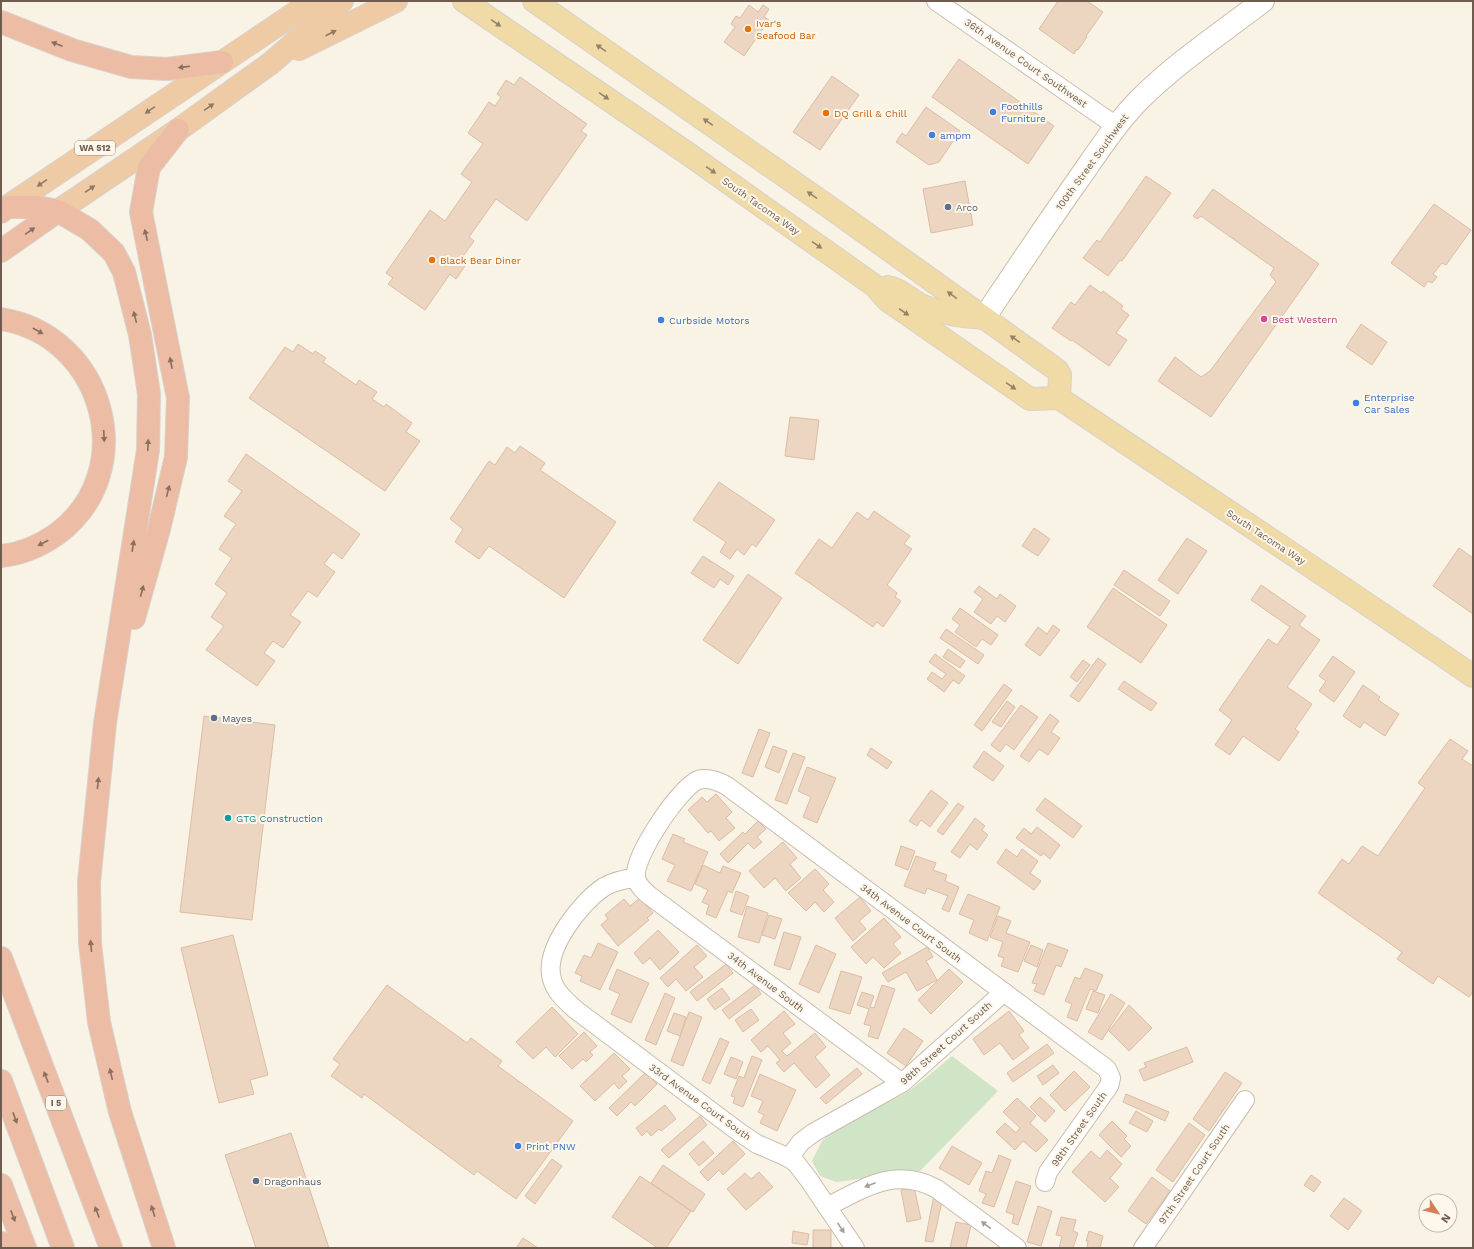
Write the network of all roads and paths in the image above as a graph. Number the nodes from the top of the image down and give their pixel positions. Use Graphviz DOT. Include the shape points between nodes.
graph roads {
  1 [pos="287,1"];
  2 [pos="313,1"];
  3 [pos="342,1"];
  4 [pos="396,1"];
  5 [pos="464,1"];
  6 [pos="534,1"];
  7 [pos="936,1"];
  8 [pos="1263,1"];
  9 [pos="1,22"];
  10 [pos="257,38"];
  11 [pos="222,62"];
  12 [pos="271,63"];
  13 [pos="1116,126"];
  14 [pos="178,130"];
  15 [pos="4,210"];
  16 [pos="58,211"];
  17 [pos="1,251"];
  18 [pos="876,286"];
  19 [pos="984,318"];
  20 [pos="1,320"];
  21 [pos="1059,398"];
  22 [pos="1,556"];
  23 [pos="1473,676"];
  24 [pos="105,723"];
  25 [pos="636,878"];
  26 [pos="1,958"];
  27 [pos="1004,992"];
  28 [pos="1111,1076"];
  29 [pos="1,1081"];
  30 [pos="902,1083"];
  31 [pos="1245,1100"];
  32 [pos="789,1158"];
  33 [pos="1046,1182"];
  34 [pos="1,1185"];
  35 [pos="827,1207"];
  36 [pos="1,1243"];
  37 [pos="4,1248"];
  38 [pos="25,1248"];
  39 [pos="63,1248"];
  40 [pos="111,1248"];
  41 [pos="164,1248"];
  42 [pos="855,1248"];
  43 [pos="1017,1248"];
  44 [pos="1143,1248"];
  1 -- 10 [label="highway"];
  2 -- 10 [label="highway, WA 512"];
  3 -- 12 [label="highway, WA 512"];
  12 -- 4 [label="highway, one-way"];
  5 -- 18 [label="main road, South Tacoma Way, one-way"];
  19 -- 6 [label="main road, one-way"];
  7 -- 13 [label="street, 36th Avenue Court Southwest"];
  8 -- 13 [label="main road, 100th Street Southwest" via="1164,77"];
  11 -- 9 [label="highway, one-way" via="167,69 131,68 72,50"];
  10 -- 11 [label="highway, WA 512"];
  11 -- 15 [label="highway, WA 512, one-way"];
  14 -- 12 [label="highway, WA 512, one-way"];
  13 -- 19 [label="main road, 100th Street Southwest"];
  16 -- 14 [label="highway, WA 512, one-way"];
  24 -- 14 [label="highway, one-way" via="157,537 176,457 178,398 141,212 149,167"];
  15 -- 16 [label="highway" via="37,207"];
  17 -- 16 [label="highway, WA 512, one-way"];
  24 -- 16 [label="highway, one-way" via="148,450 149,394 140,335 124,272 114,253 90,230"];
  18 -- 19 [label="main road" via="894,288 922,306 940,312"];
  18 -- 21 [label="main road, South Tacoma Way, one-way" via="887,300 1030,399"];
  21 -- 19 [label="main road, one-way" via="1060,375 1057,370"];
  20 -- 22 [label="highway, one-way" via="21,324 42,333 70,354 80,366 94,391 100,410 104,444 97,480 80,513 49,539 21,552"];
  21 -- 23 [label="main road, South Tacoma Way"];
  41 -- 24 [label="highway, one-way" via="120,1112 99,1022 90,942 89,882"];
  25 -- 27 [label="street, 34th Avenue Court South" via="640,856 681,793 697,780 716,781 734,791"];
  25 -- 30 [label="street, 34th Avenue South" via="650,896"];
  25 -- 32 [label="street, 33rd Avenue Court South" via="620,880 604,887 561,935 550,962 552,980 558,991 565,1000 619,1043 746,1137"];
  40 -- 26 [label="highway, I 5, one-way"];
  27 -- 28 [label="street, 34th Avenue Court South" via="1106,1068"];
  27 -- 30 [label="street, 98th Street Court South"];
  28 -- 33 [label="street, 98th Street South" via="1110,1086 1048,1172"];
  29 -- 39 [label="highway, one-way"];
  30 -- 32 [label="street, 98th Street Court South" via="813,1133 798,1145"];
  31 -- 44 [label="street, 97th Street Court South"];
  32 -- 35 [label="street, 33rd Avenue Court South" via="796,1163"];
  34 -- 38 [label="highway, one-way"];
  35 -- 42 [label="street, 33rd Avenue Court South, one-way"];
  43 -- 35 [label="street, one-way" via="937,1189 911,1179 876,1183"];
  36 -- 37 [label="highway"];
}
